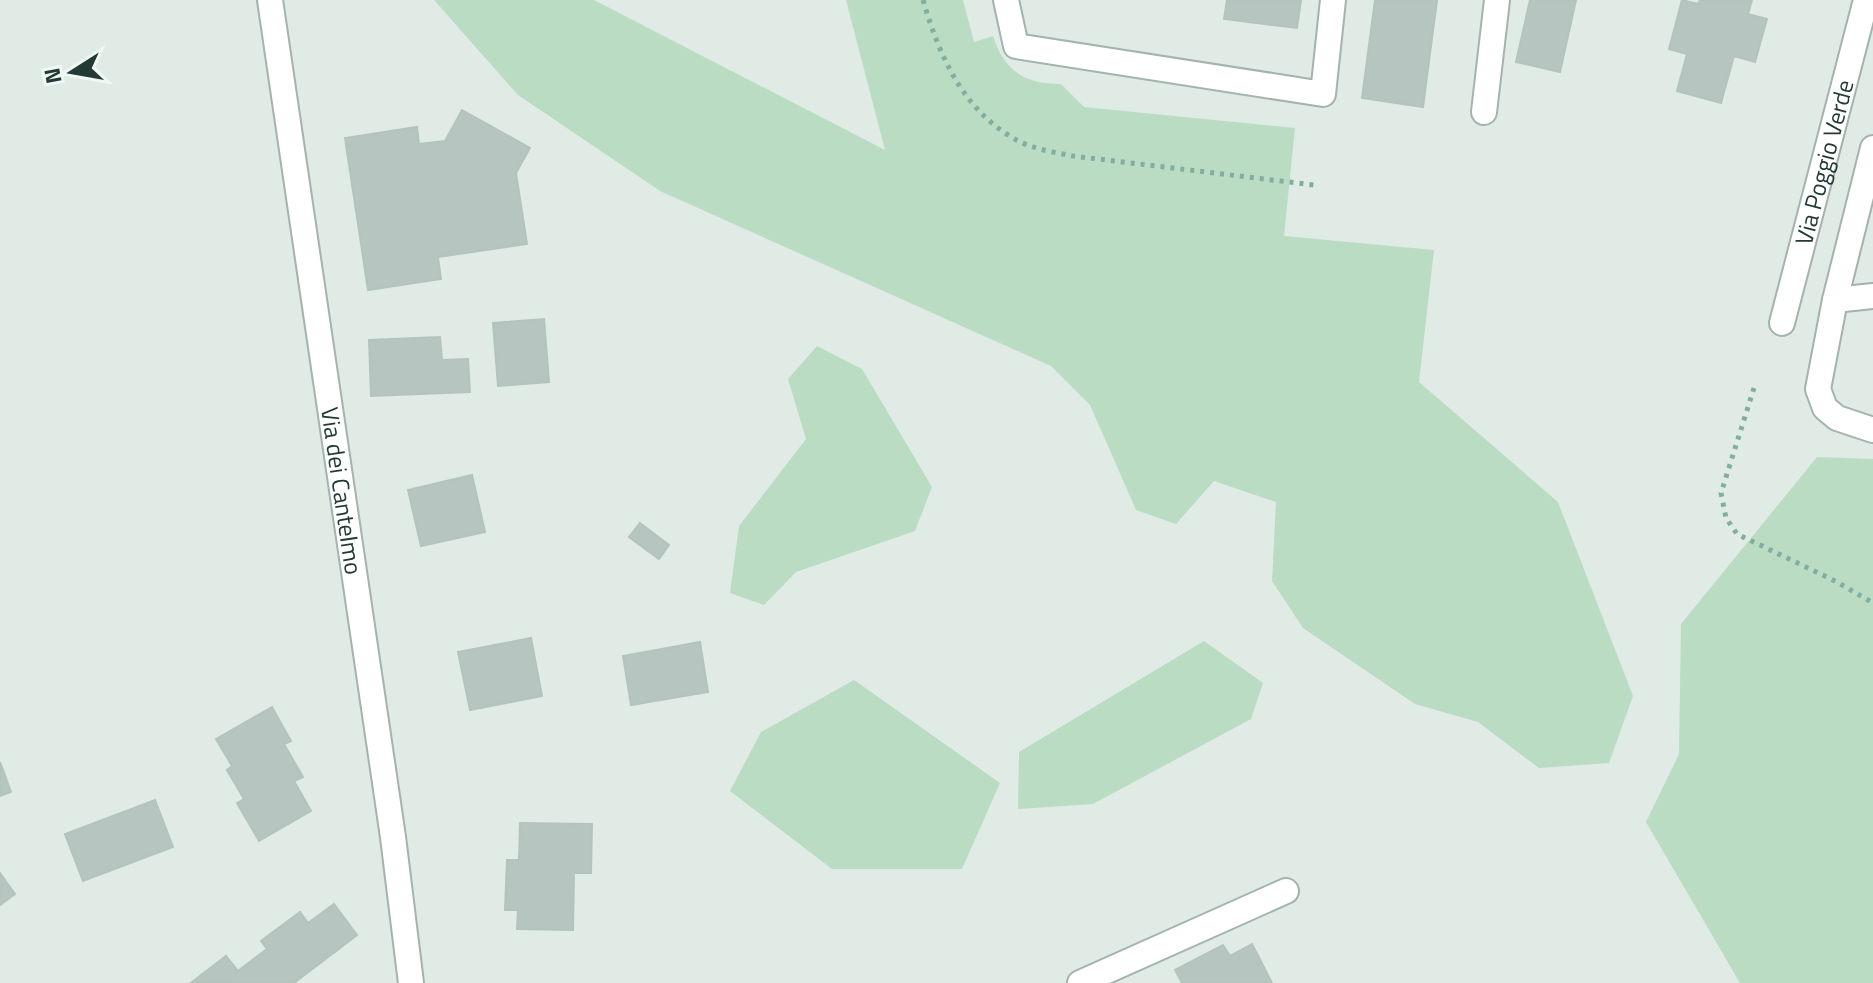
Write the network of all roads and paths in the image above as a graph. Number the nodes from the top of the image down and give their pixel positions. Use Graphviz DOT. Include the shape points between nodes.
graph roads {
  1 [pos="270,0"];
  2 [pos="923,0"];
  3 [pos="1006,0"];
  4 [pos="1333,0"];
  5 [pos="1497,0"];
  6 [pos="1866,0"];
  7 [pos="1484,112"];
  8 [pos="1873,148"];
  9 [pos="1314,185"];
  10 [pos="1873,296"];
  11 [pos="1835,300"];
  12 [pos="1782,323"];
  13 [pos="1754,388"];
  14 [pos="1873,430"];
  15 [pos="1873,603"];
  16 [pos="1286,891"];
  17 [pos="411,983"];
  18 [pos="1080,983"];
  1 -- 17 [label="street, Via dei Cantelmo"];
  2 -- 9 [label="path" via="946,64 965,96 1014,139 1073,156"];
  3 -- 4 [label="street" via="1016,46 1323,94"];
  5 -- 7 [label="street"];
  6 -- 12 [label="street, Via Poggio Verde"];
  8 -- 11 [label="street"];
  10 -- 11 [label="street"];
  11 -- 14 [label="street" via="1818,395 1837,418"];
  13 -- 15 [label="path" via="1721,493 1726,518 1737,534"];
  16 -- 18 [label="street"];
}
